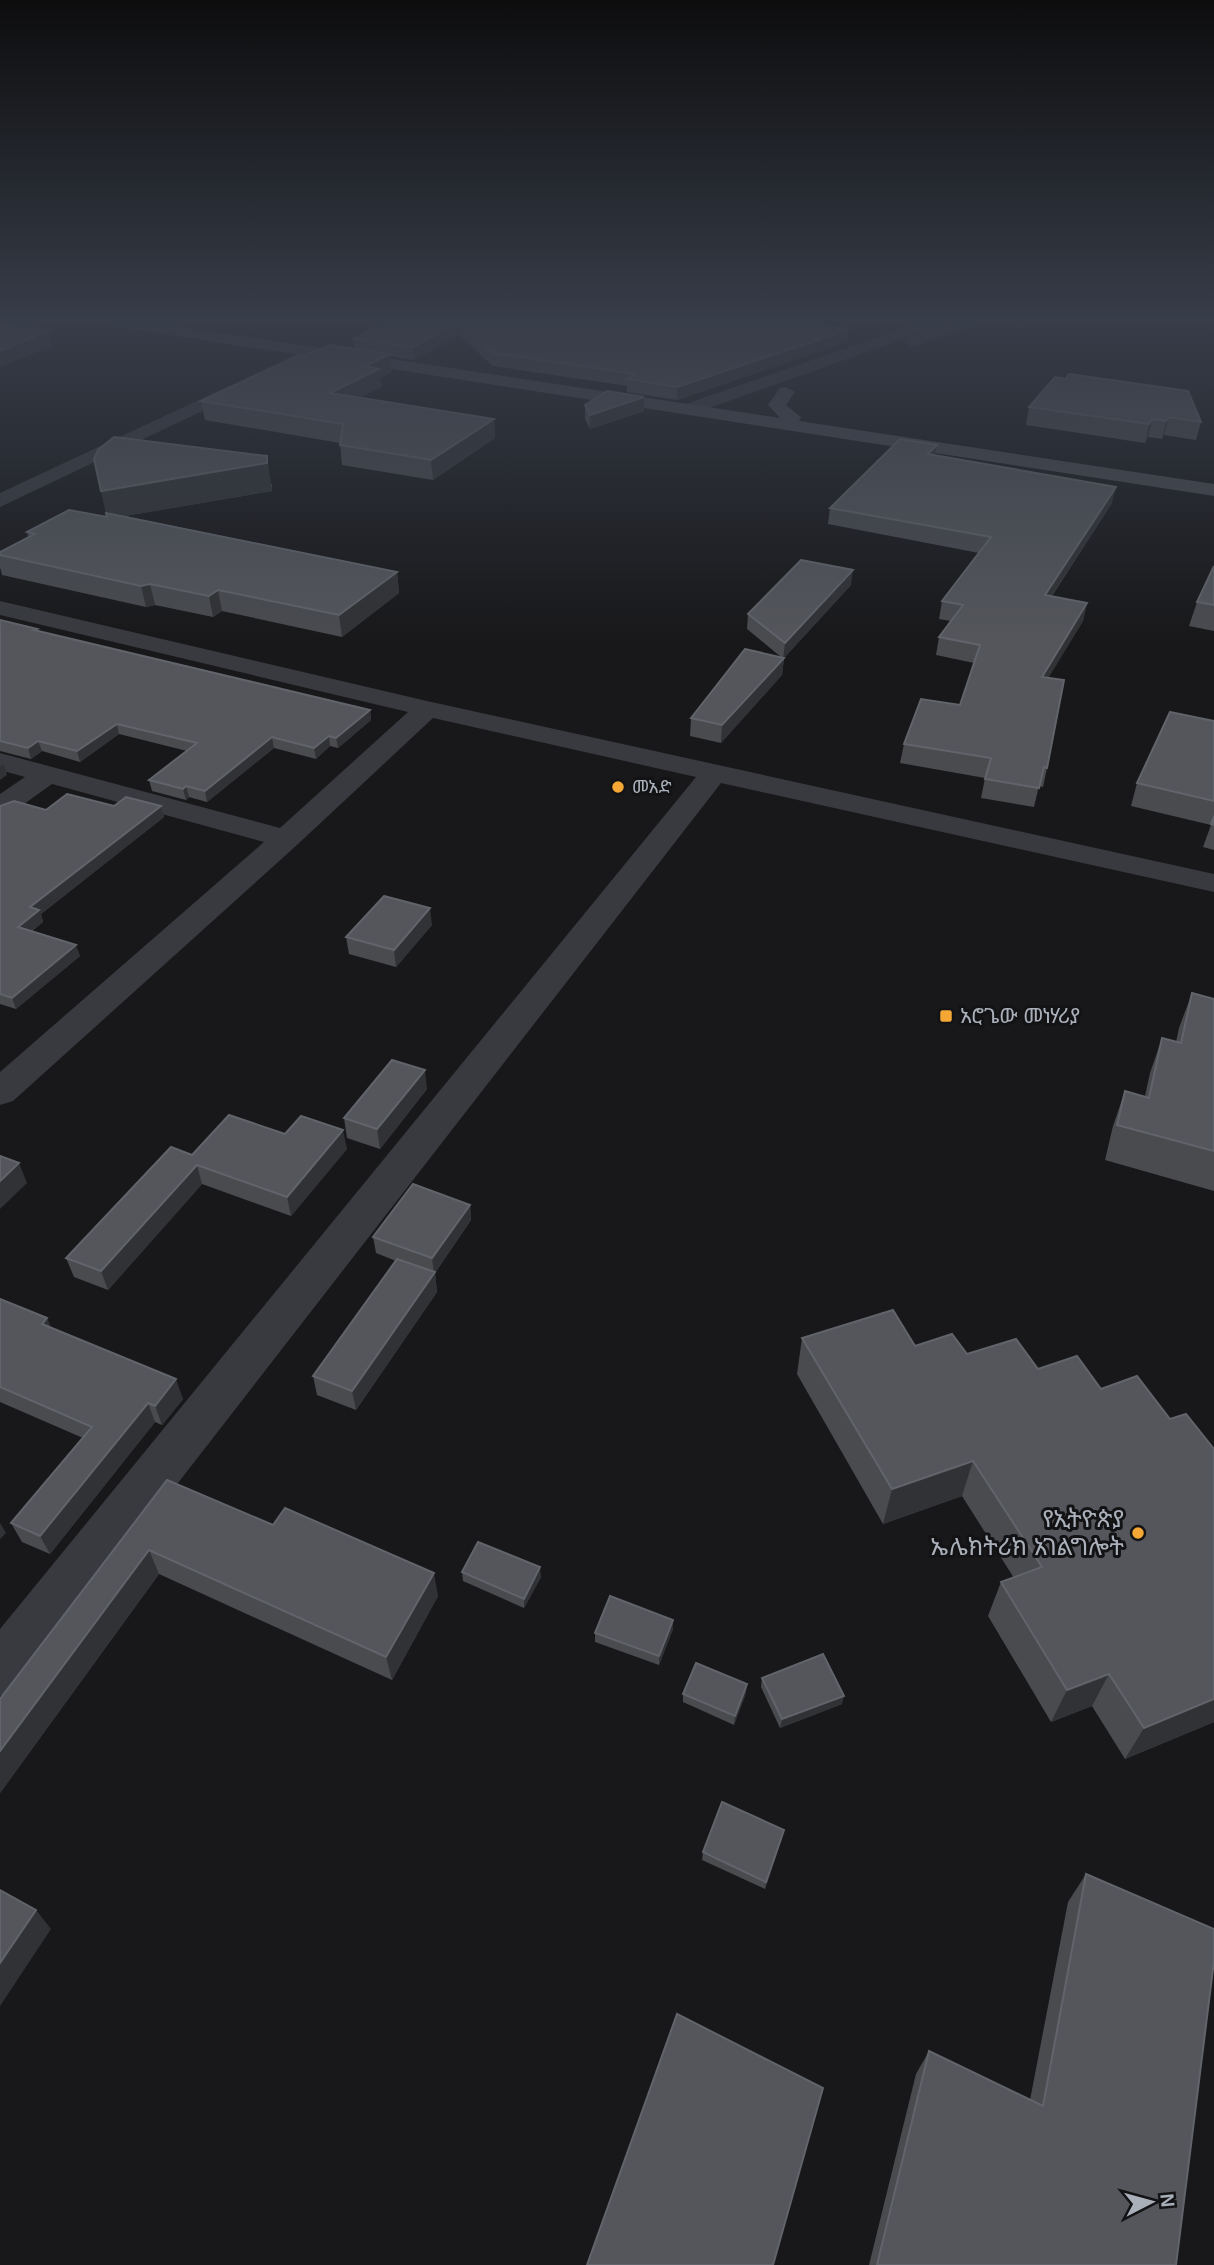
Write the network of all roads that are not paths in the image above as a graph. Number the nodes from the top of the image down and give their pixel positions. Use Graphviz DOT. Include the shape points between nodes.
graph roads {
  1 [pos="153,428"];
  2 [pos="831,428"];
  3 [pos="863,428"];
  4 [pos="1214,481"];
  5 [pos="1214,490"];
  6 [pos="0,501"];
  7 [pos="0,608"];
  8 [pos="427,709"];
  9 [pos="0,761"];
  10 [pos="714,773"];
  11 [pos="48,774"];
  12 [pos="0,808"];
  13 [pos="286,839"];
  14 [pos="1214,883"];
  15 [pos="0,1092"];
  16 [pos="0,1670"];
  1 -- 6 [label="street"];
  2 -- 5 [label="main road"];
  3 -- 4 [label="main road"];
  7 -- 8 [label="street"];
  8 -- 10 [label="street"];
  8 -- 13 [label="street"];
  9 -- 11 [label="street"];
  10 -- 14 [label="street"];
  10 -- 16 [label="street"];
  11 -- 12 [label="street"];
  11 -- 13 [label="street"];
  13 -- 15 [label="street"];
}
